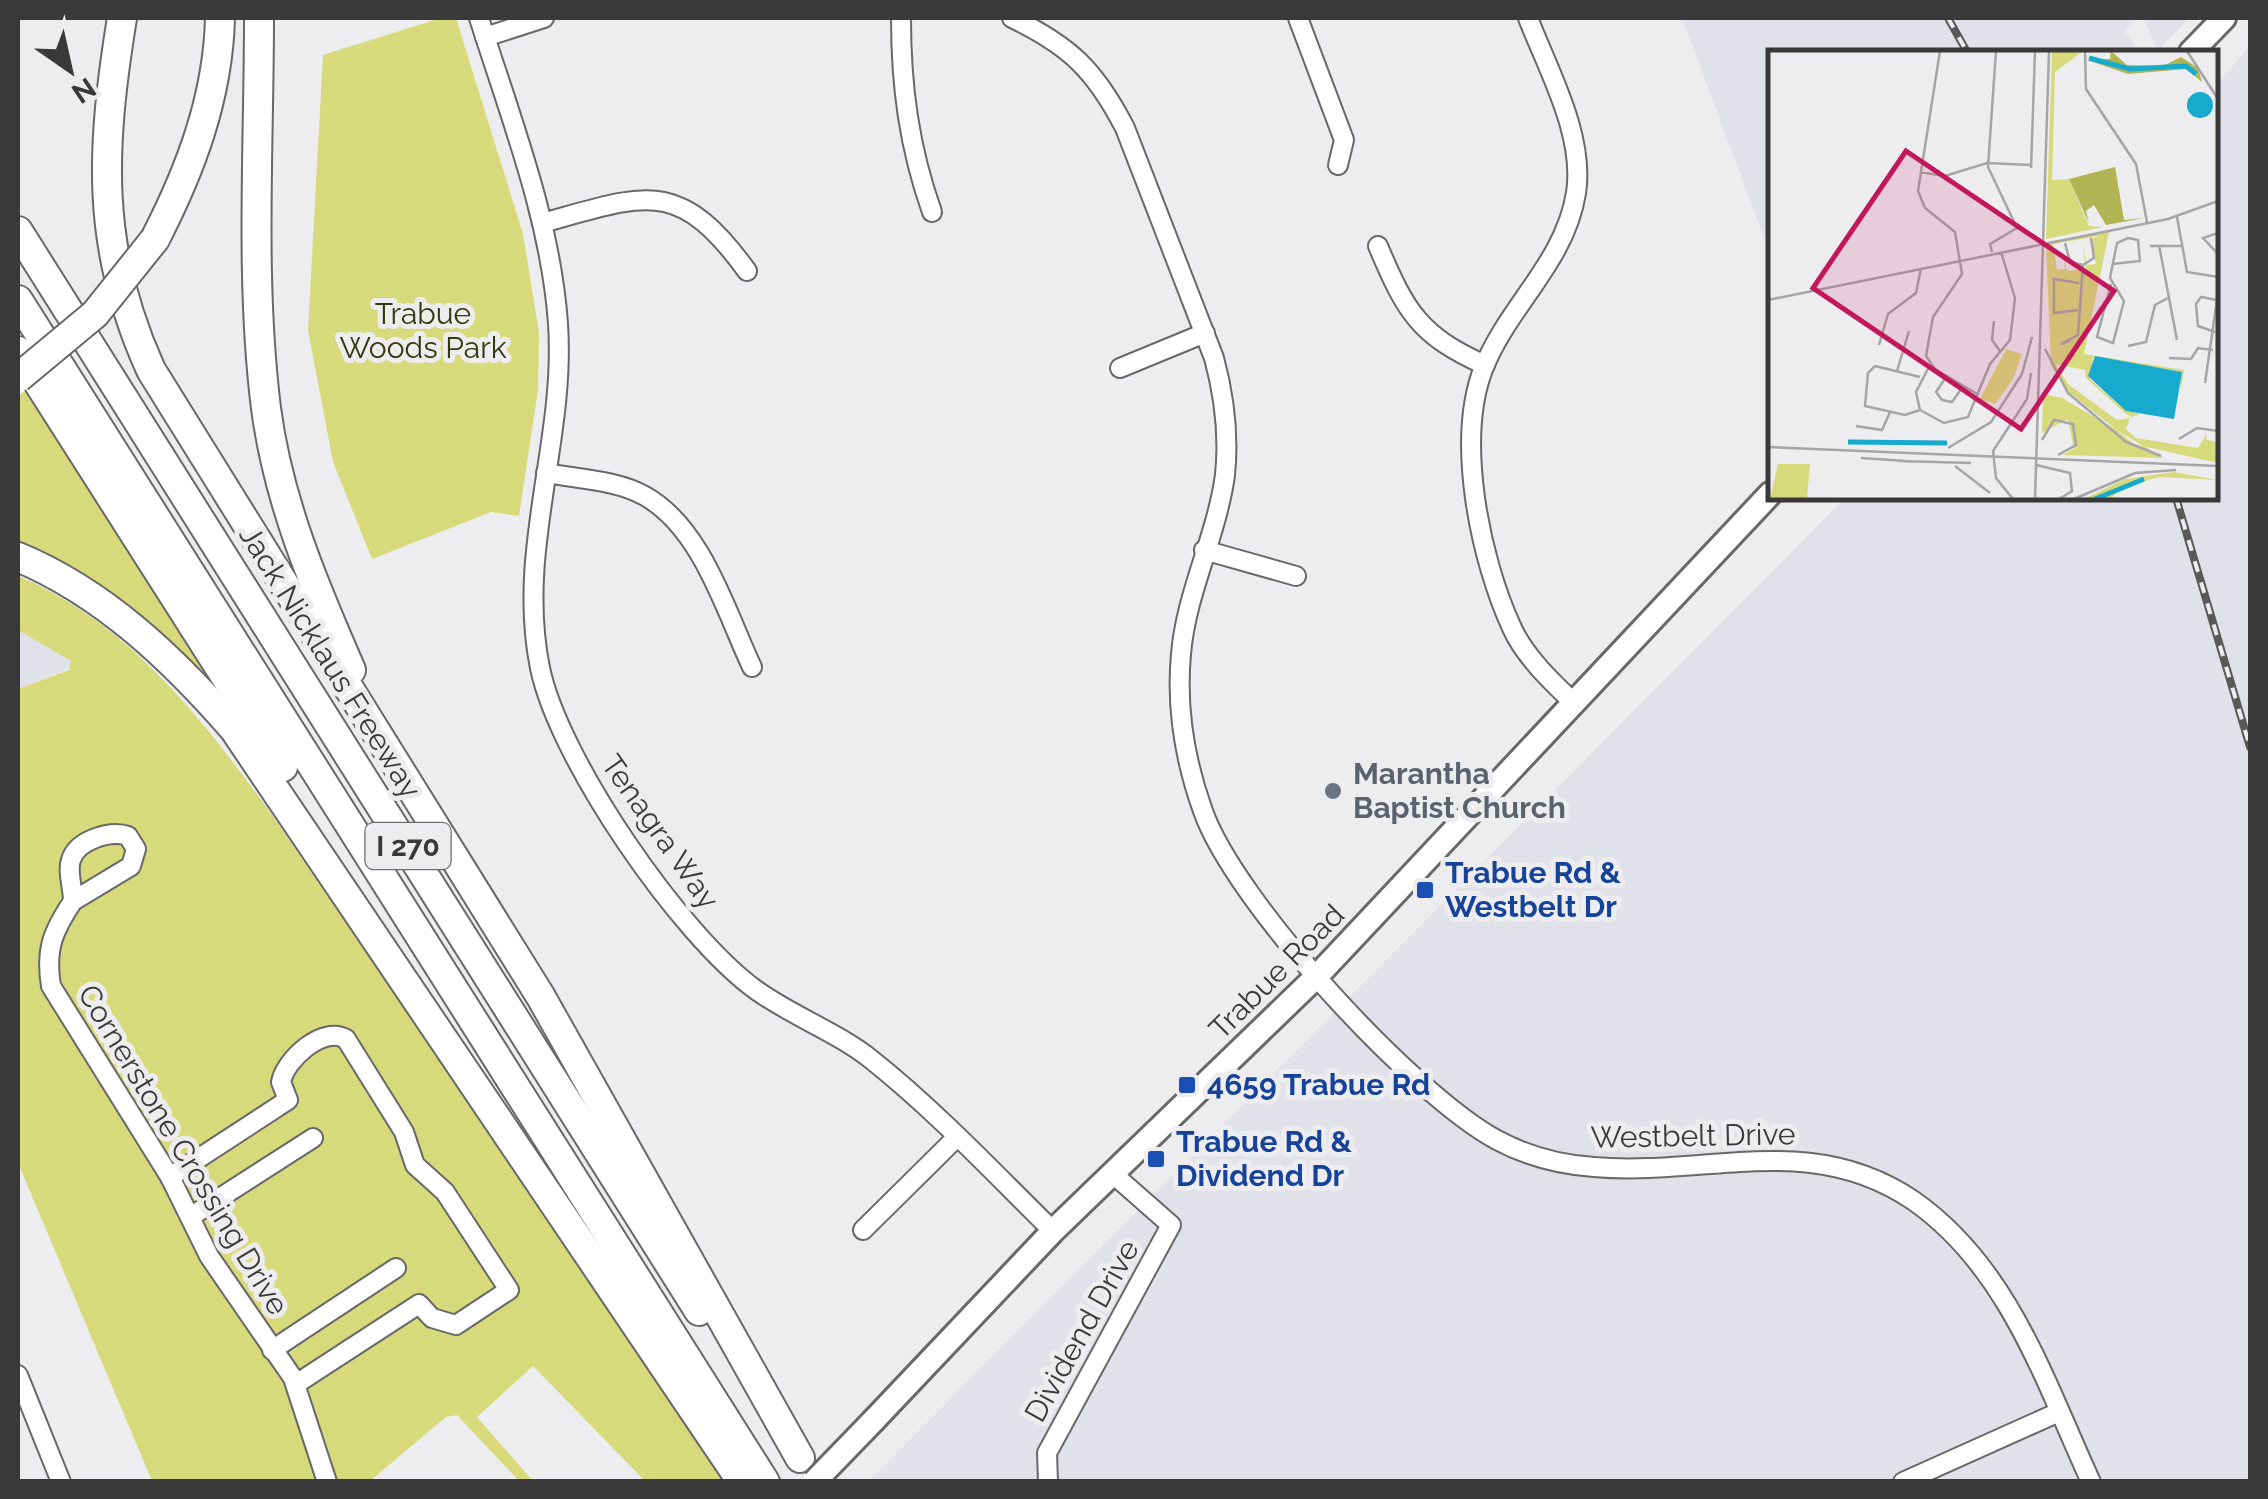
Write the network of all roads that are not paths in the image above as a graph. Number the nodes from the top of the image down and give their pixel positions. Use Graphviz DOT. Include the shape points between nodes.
graph roads {
  1 [pos="122,18"];
  2 [pos="220,18"];
  3 [pos="259,18"];
  4 [pos="479,18"];
  5 [pos="544,18"];
  6 [pos="901,18"];
  7 [pos="1012,18"];
  8 [pos="1298,18"];
  9 [pos="1528,18"];
  10 [pos="2224,18"];
  11 [pos="485,36"];
  12 [pos="2193,50"];
  13 [pos="1338,166"];
  14 [pos="932,212"];
  15 [pos="542,223"];
  16 [pos="18,231"];
  17 [pos="1378,246"];
  18 [pos="746,271"];
  19 [pos="18,300"];
  20 [pos="1205,333"];
  21 [pos="18,351"];
  22 [pos="1485,365"];
  23 [pos="1120,368"];
  24 [pos="18,378"];
  25 [pos="546,473"];
  26 [pos="1768,496"];
  27 [pos="1204,550"];
  28 [pos="18,558"];
  29 [pos="1296,576"];
  30 [pos="752,667"];
  31 [pos="1576,704"];
  32 [pos="382,745"];
  33 [pos="73,901"];
  34 [pos="386,951"];
  35 [pos="1318,975"];
  36 [pos="956,1137"];
  37 [pos="312,1138"];
  38 [pos="1113,1174"];
  39 [pos="170,1177"];
  40 [pos="190,1217"];
  41 [pos="863,1230"];
  42 [pos="1053,1231"];
  43 [pos="396,1268"];
  44 [pos="272,1350"];
  45 [pos="18,1375"];
  46 [pos="296,1384"];
  47 [pos="2058,1412"];
  48 [pos="810,1474"];
  49 [pos="61,1482"];
  50 [pos="327,1482"];
  51 [pos="742,1482"];
  52 [pos="765,1482"];
  53 [pos="1048,1482"];
  54 [pos="1903,1482"];
  55 [pos="2091,1482"];
  1 -- 32 [label="highway" via="104,175 112,253 131,326 176,418"];
  2 -- 24 [label="highway, bridge" via="210,100 189,172 155,239 95,314"];
  3 -- 32 [label="highway" via="260,349 267,412 292,525"];
  4 -- 11 [label="street, Tenagra Way"];
  5 -- 11 [label="street"];
  6 -- 14 [label="street" via="900,80"];
  7 -- 20 [label="street, Westbelt Drive" via="1080,59 1107,94"];
  8 -- 13 [label="street" via="1344,140"];
  9 -- 22 [label="street" via="1574,146 1576,190 1566,234"];
  10 -- 12 [label="main road"];
  11 -- 15 [label="street, Tenagra Way"];
  15 -- 18 [label="street" via="632,200 680,204 719,233"];
  15 -- 25 [label="street, Tenagra Way" via="558,324"];
  16 -- 48 [label="highway, Jack Nicklaus Freeway / I 270" via="733,1365"];
  17 -- 22 [label="street" via="1398,294 1422,328"];
  19 -- 52 [label="highway, I 270"];
  20 -- 23 [label="street"];
  20 -- 27 [label="street, Westbelt Drive" via="1223,392 1226,442"];
  21 -- 34 [label="highway" via="297,788"];
  22 -- 31 [label="street" via="1470,438 1494,577 1513,630"];
  25 -- 30 [label="street" via="625,487 671,516 702,561"];
  25 -- 36 [label="street, Tenagra Way" via="533,546 540,671 588,786 705,943 754,988 867,1056"];
  26 -- 31 [label="main road, Trabue Road"];
  27 -- 29 [label="street"];
  27 -- 35 [label="street, Westbelt Drive" via="1181,654 1188,767 1226,861"];
  28 -- 34 [label="highway" via="97,602 184,672 258,762 343,897"];
  31 -- 35 [label="main road, Trabue Road"];
  32 -- 48 [label="highway" via="541,997"];
  33 -- 39 [label="street, Cornerstone Crossing Drive" via="51,932 51,986"];
  34 -- 51 [label="highway"];
  35 -- 38 [label="main road, Trabue Road"];
  35 -- 47 [label="street, Westbelt Drive" via="1443,1103 1532,1155 1614,1168 1802,1161 1851,1172 1911,1199 1981,1262"];
  36 -- 41 [label="street"];
  36 -- 42 [label="street, Tenagra Way"];
  37 -- 40 [label="street"];
  38 -- 42 [label="main road, Trabue Road"];
  38 -- 53 [label="street, Dividend Drive" via="1170,1225 1046,1453"];
  39 -- 40 [label="street, Cornerstone Crossing Drive"];
  39 -- 46 [label="street" via="288,1100 281,1082 289,1062 338,1034 404,1132 416,1165 445,1192 509,1290 456,1324 432,1318 419,1304"];
  40 -- 44 [label="street, Cornerstone Crossing Drive"];
  42 -- 48 [label="main road, Trabue Road, bridge" via="874,1420"];
  43 -- 44 [label="street"];
  44 -- 46 [label="street, Cornerstone Crossing Drive"];
  45 -- 49 [label="street"];
  46 -- 50 [label="street, Cornerstone Crossing Drive"];
  47 -- 54 [label="street"];
  47 -- 55 [label="street, Westbelt Drive"];
}
